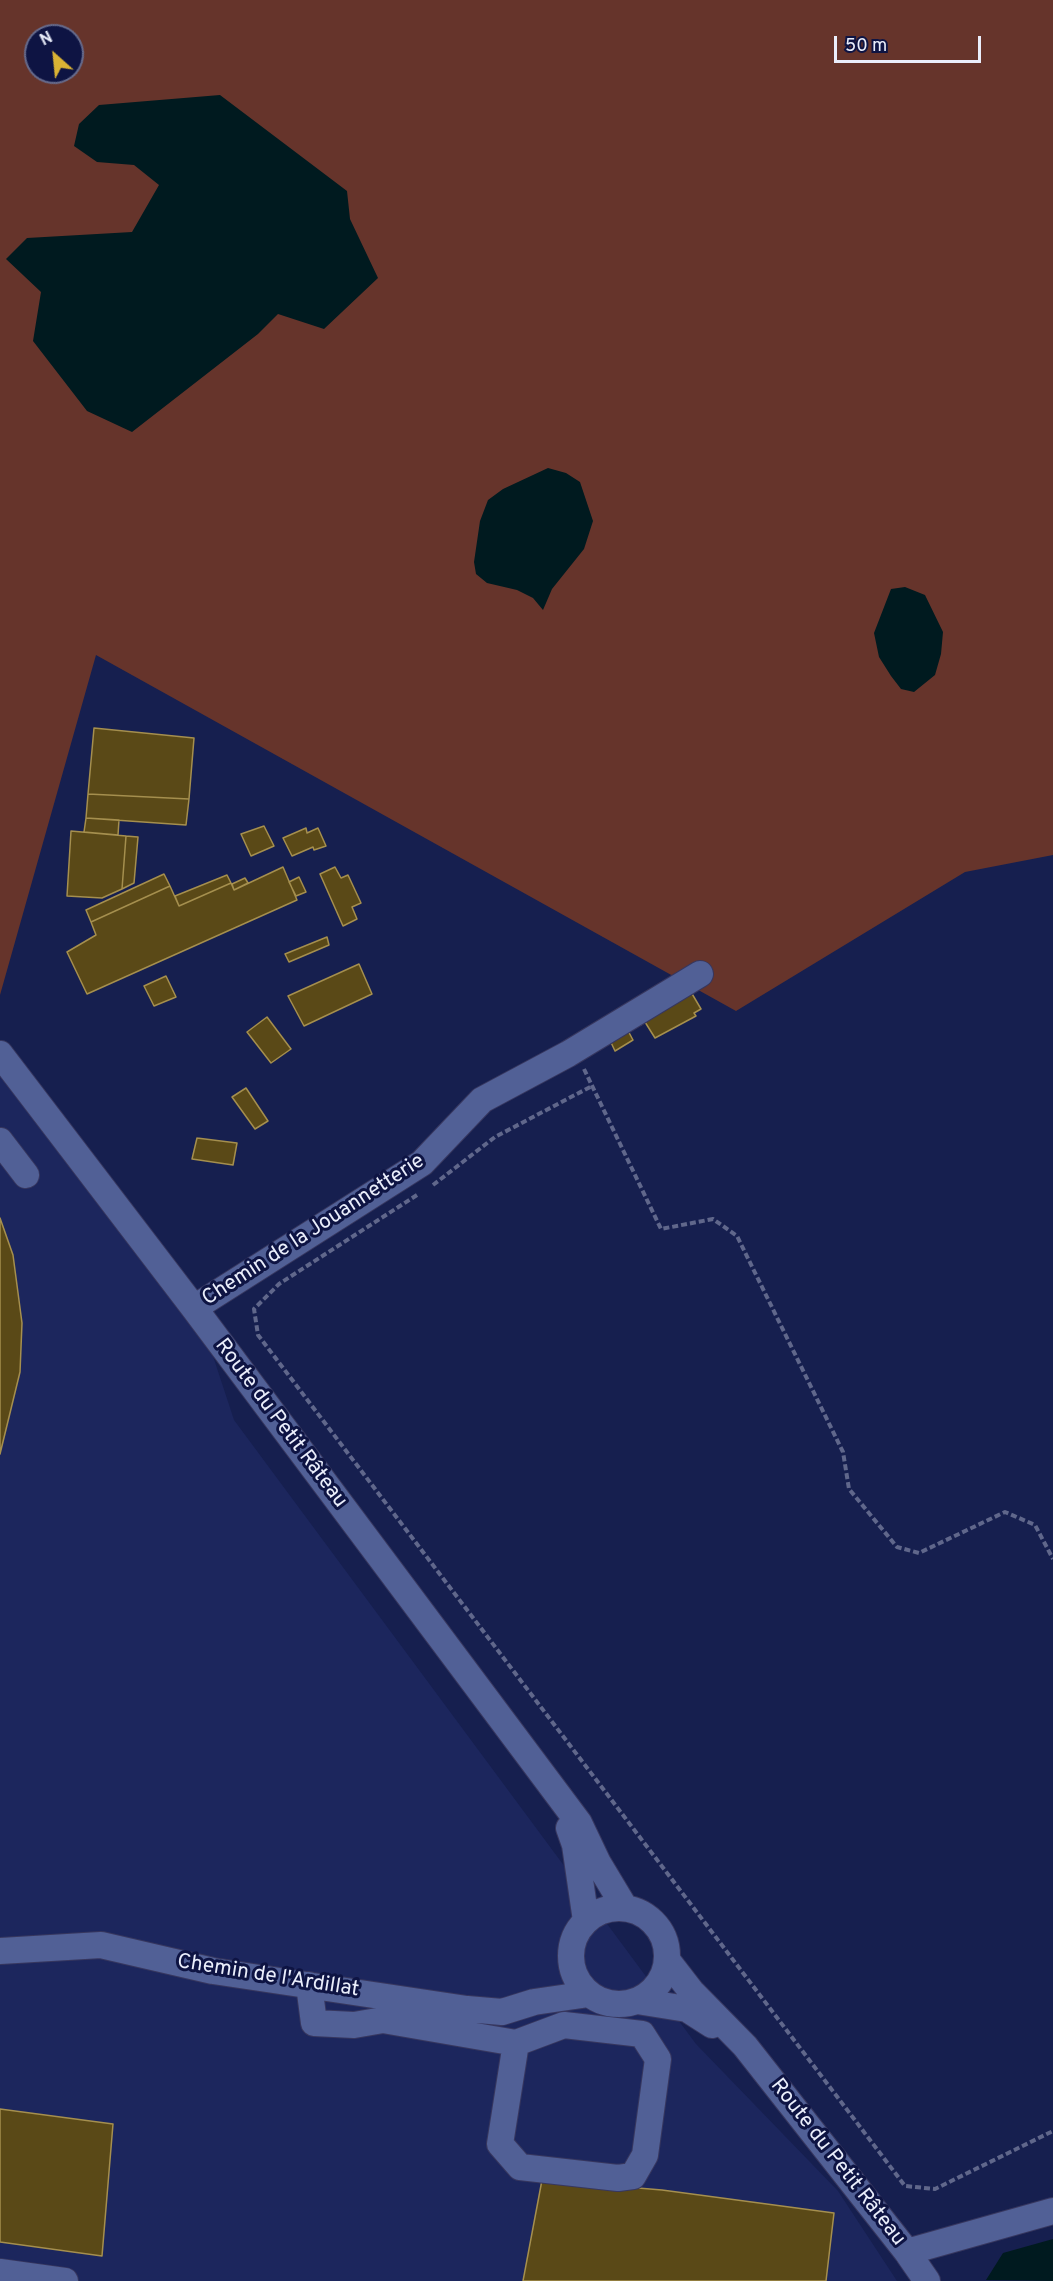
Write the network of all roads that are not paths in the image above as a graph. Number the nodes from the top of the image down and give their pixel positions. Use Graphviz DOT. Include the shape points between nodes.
graph roads {
  1 [pos="699,974"];
  2 [pos="0,1054"];
  3 [pos="0,1141"];
  4 [pos="26,1175"];
  5 [pos="195,1308"];
  6 [pos="558,1797"];
  7 [pos="625,1908"];
  8 [pos="585,1921"];
  9 [pos="0,1951"];
  10 [pos="571,1959"];
  11 [pos="667,1960"];
  12 [pos="309,1985"];
  13 [pos="589,1994"];
  14 [pos="637,2001"];
  15 [pos="534,2002"];
  16 [pos="516,2043"];
  17 [pos="745,2046"];
  18 [pos="1053,2211"];
  19 [pos="907,2252"];
  20 [pos="0,2272"];
  21 [pos="65,2281"];
  22 [pos="927,2281"];
  1 -- 5 [label="street, Chemin de la Jouannetterie" via="568,1054 482,1100 423,1162"];
  2 -- 5 [label="street, Route du Petit Râteau"];
  3 -- 4 [label="street"];
  5 -- 6 [label="street, Route du Petit Râteau"];
  6 -- 7 [label="street, Route du Petit Râteau" via="579,1823"];
  6 -- 8 [label="street, Route du Petit Râteau" via="575,1845"];
  7 -- 8 [label="street" via="610,1908"];
  7 -- 11 [label="street" via="639,1912 661,1931"];
  8 -- 10 [label="street" via="574,1939"];
  9 -- 12 [label="street, Chemin de l'Ardillat" via="101,1945 213,1971"];
  10 -- 13 [label="street" via="580,1984"];
  10 -- 15 [label="street"];
  11 -- 14 [label="street" via="658,1984"];
  11 -- 17 [label="street, Route du Petit Râteau" via="691,1991"];
  12 -- 15 [label="street, Chemin de l'Ardillat" via="502,2012"];
  12 -- 16 [label="street" via="314,2023 354,2025 383,2020"];
  13 -- 14 [label="street" via="604,2002"];
  13 -- 15 [label="street, Chemin de l'Ardillat"];
  14 -- 17 [label="street, Route du Petit Râteau" via="687,2009"];
  16 -- 16 [label="street" via="500,2144 520,2168 618,2178 633,2176 645,2155 658,2059 642,2034 564,2025"];
  17 -- 19 [label="street, Route du Petit Râteau"];
  18 -- 19 [label="street"];
  19 -- 22 [label="street, Route du Petit Râteau"];
  20 -- 21 [label="street"];
}
